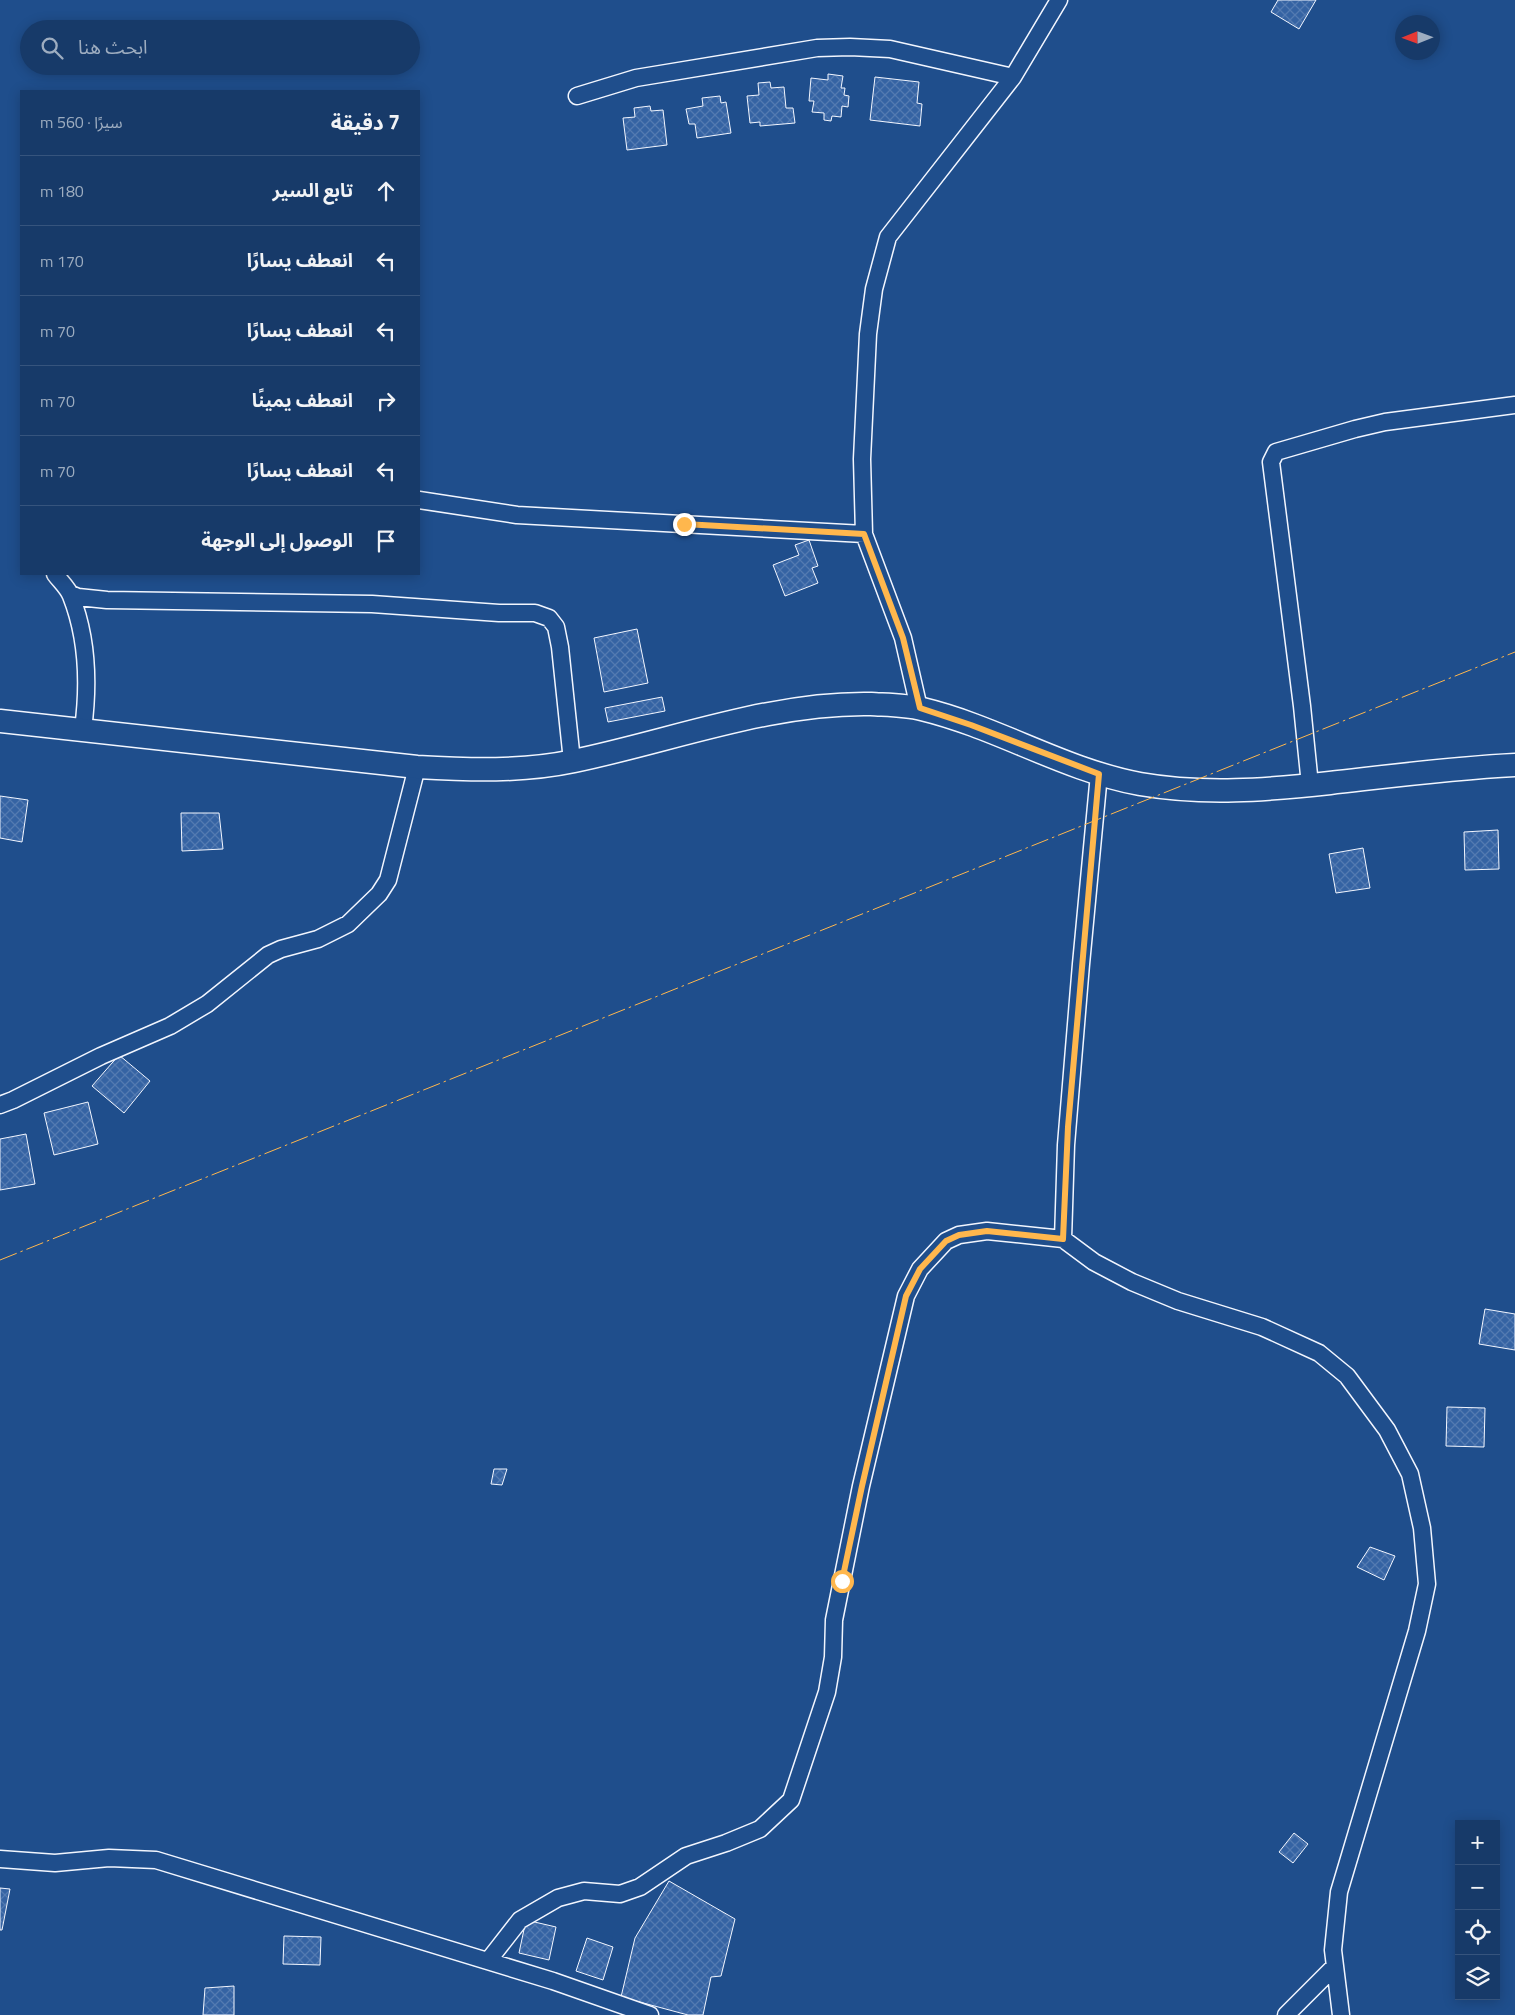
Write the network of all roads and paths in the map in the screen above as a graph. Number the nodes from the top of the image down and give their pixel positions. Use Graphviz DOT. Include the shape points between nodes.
graph roads {
  1 [pos="1059,0"];
  2 [pos="1013,77"];
  3 [pos="577,96"];
  4 [pos="1515,405"];
  5 [pos="420,500"];
  6 [pos="864,534"];
  7 [pos="56,575"];
  8 [pos="71,594"];
  9 [pos="920,708"];
  10 [pos="0,721"];
  11 [pos="83,729"];
  12 [pos="572,762"];
  13 [pos="1515,765"];
  14 [pos="417,767"];
  15 [pos="1099,774"];
  16 [pos="1310,785"];
  17 [pos="0,1104"];
  18 [pos="1063,1239"];
  19 [pos="0,1859"];
  20 [pos="488,1961"];
  21 [pos="1335,1966"];
  22 [pos="650,2015"];
  23 [pos="1286,2015"];
  24 [pos="1341,2015"];
  1 -- 2 [label="street"];
  2 -- 3 [label="street" via="890,49 818,48 636,78"];
  2 -- 6 [label="street" via="888,237 874,289 868,334 862,459"];
  4 -- 16 [label="street" via="1385,422 1276,452 1271,462"];
  5 -- 6 [label="street" via="516,514"];
  6 -- 9 [label="street" via="903,638"];
  7 -- 8 [label="street"];
  8 -- 11 [label="street" via="87,664"];
  8 -- 12 [label="street" via="107,600 372,604 535,613 549,618 556,626"];
  9 -- 12 [label="street" via="871,704 812,707 729,723"];
  9 -- 15 [label="street"];
  10 -- 11 [label="street"];
  11 -- 14 [label="street"];
  12 -- 14 [label="street" via="517,769"];
  13 -- 16 [label="street"];
  14 -- 17 [label="street" via="388,880 379,894 348,924 318,939 268,955 207,1004 170,1026"];
  15 -- 16 [label="street" via="1140,784 1211,792"];
  15 -- 18 [label="street" via="1066,1145"];
  18 -- 20 [label="street" via="987,1231 959,1235 946,1241 920,1269 906,1296 834,1620 833,1657 827,1692 791,1800 760,1829 686,1856 640,1887 620,1894 584,1892 558,1898 520,1920"];
  18 -- 21 [label="street" via="1094,1262 1132,1282 1178,1301 1262,1326 1319,1353 1347,1376 1387,1430 1410,1474 1422,1528 1427,1584 1417,1631 1339,1892 1333,1950"];
  19 -- 20 [label="street" via="55,1863 109,1858 156,1860"];
  20 -- 22 [label="street"];
  21 -- 23 [label="street"];
  21 -- 24 [label="street"];
}
